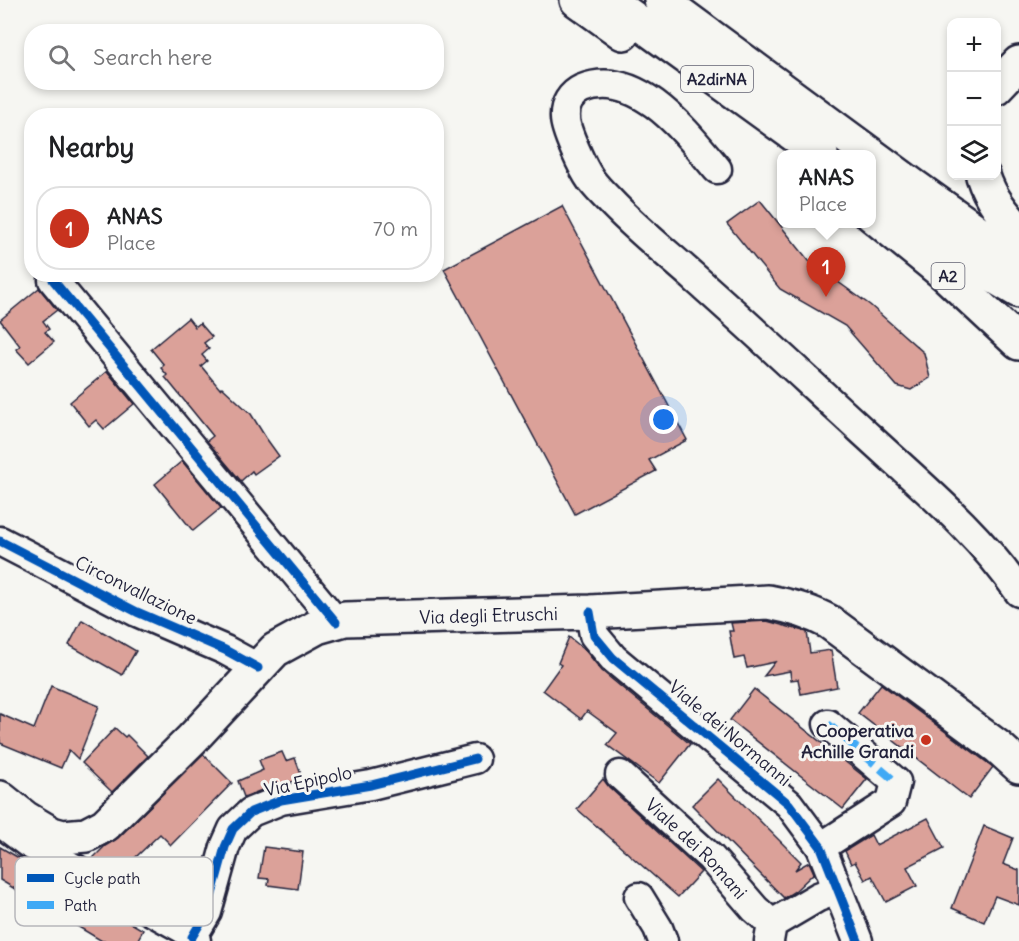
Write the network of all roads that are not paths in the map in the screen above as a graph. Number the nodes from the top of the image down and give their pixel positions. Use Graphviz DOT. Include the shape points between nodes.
graph roads {
  1 [pos="577,0"];
  2 [pos="608,0"];
  3 [pos="661,0"];
  4 [pos="1019,63"];
  5 [pos="1001,82"];
  6 [pos="783,150"];
  7 [pos="815,150"];
  8 [pos="865,150"];
  9 [pos="876,158"];
  10 [pos="717,169"];
  11 [pos="985,180"];
  12 [pos="876,195"];
  13 [pos="876,218"];
  14 [pos="1019,231"];
  15 [pos="1019,259"];
  16 [pos="55,282"];
  17 [pos="1019,291"];
  18 [pos="1019,343"];
  19 [pos="136,361"];
  20 [pos="0,541"];
  21 [pos="1019,592"];
  22 [pos="590,612"];
  23 [pos="341,620"];
  24 [pos="258,668"];
  25 [pos="828,724"];
  26 [pos="475,759"];
  27 [pos="1019,766"];
  28 [pos="620,776"];
  29 [pos="0,798"];
  30 [pos="0,822"];
  31 [pos="59,848"];
  32 [pos="821,848"];
  33 [pos="73,857"];
  34 [pos="213,890"];
  35 [pos="837,890"];
  36 [pos="639,897"];
  37 [pos="179,926"];
  38 [pos="770,933"];
  39 [pos="194,939"];
  40 [pos="663,941"];
  41 [pos="858,941"];
  1 -- 6 [label="main road"];
  2 -- 7 [label="main road, A2dirNA"];
  3 -- 8 [label="main road, A2dirNA"];
  4 -- 5 [label="main road"];
  9 -- 15 [label="main road, A2dirNA"];
  10 -- 21 [label="street" via="681,126 628,89 612,83 595,84 575,92 569,101 565,126 590,180 637,228 944,506 1005,570"];
  11 -- 14 [label="main road" via="1002,213"];
  12 -- 17 [label="main road"];
  13 -- 18 [label="main road, A2" via="946,275"];
  16 -- 23 [label="street"];
  19 -- 23 [label="street"];
  20 -- 24 [label="street, Circonvallazione" via="137,612"];
  22 -- 23 [label="main road, Via degli Etruschi"];
  22 -- 27 [label="main road, Via degli Etruschi" via="768,602 811,613 829,622 999,747"];
  22 -- 32 [label="street, Viale dei Normanni" via="594,635 613,658 789,804"];
  23 -- 24 [label="main road, Via degli Etruschi" via="292,639 274,650"];
  24 -- 31 [label="main road, Via degli Etruschi" via="105,825"];
  25 -- 32 [label="street" via="896,782 891,802"];
  26 -- 34 [label="street, Via Epipolo" via="371,785 281,800 250,812 233,829"];
  28 -- 38 [label="street, Viale dei Romani" via="711,858 755,909"];
  29 -- 31 [label="main road" via="52,834"];
  30 -- 31 [label="street" via="28,843"];
  31 -- 33 [label="street"];
  32 -- 35 [label="street, Viale dei Normanni"];
  35 -- 38 [label="street, Viale dei Romani" via="818,897"];
  35 -- 41 [label="street, Viale dei Normanni"];
  36 -- 40 [label="street"];
  37 -- 39 [label="street"];
}
